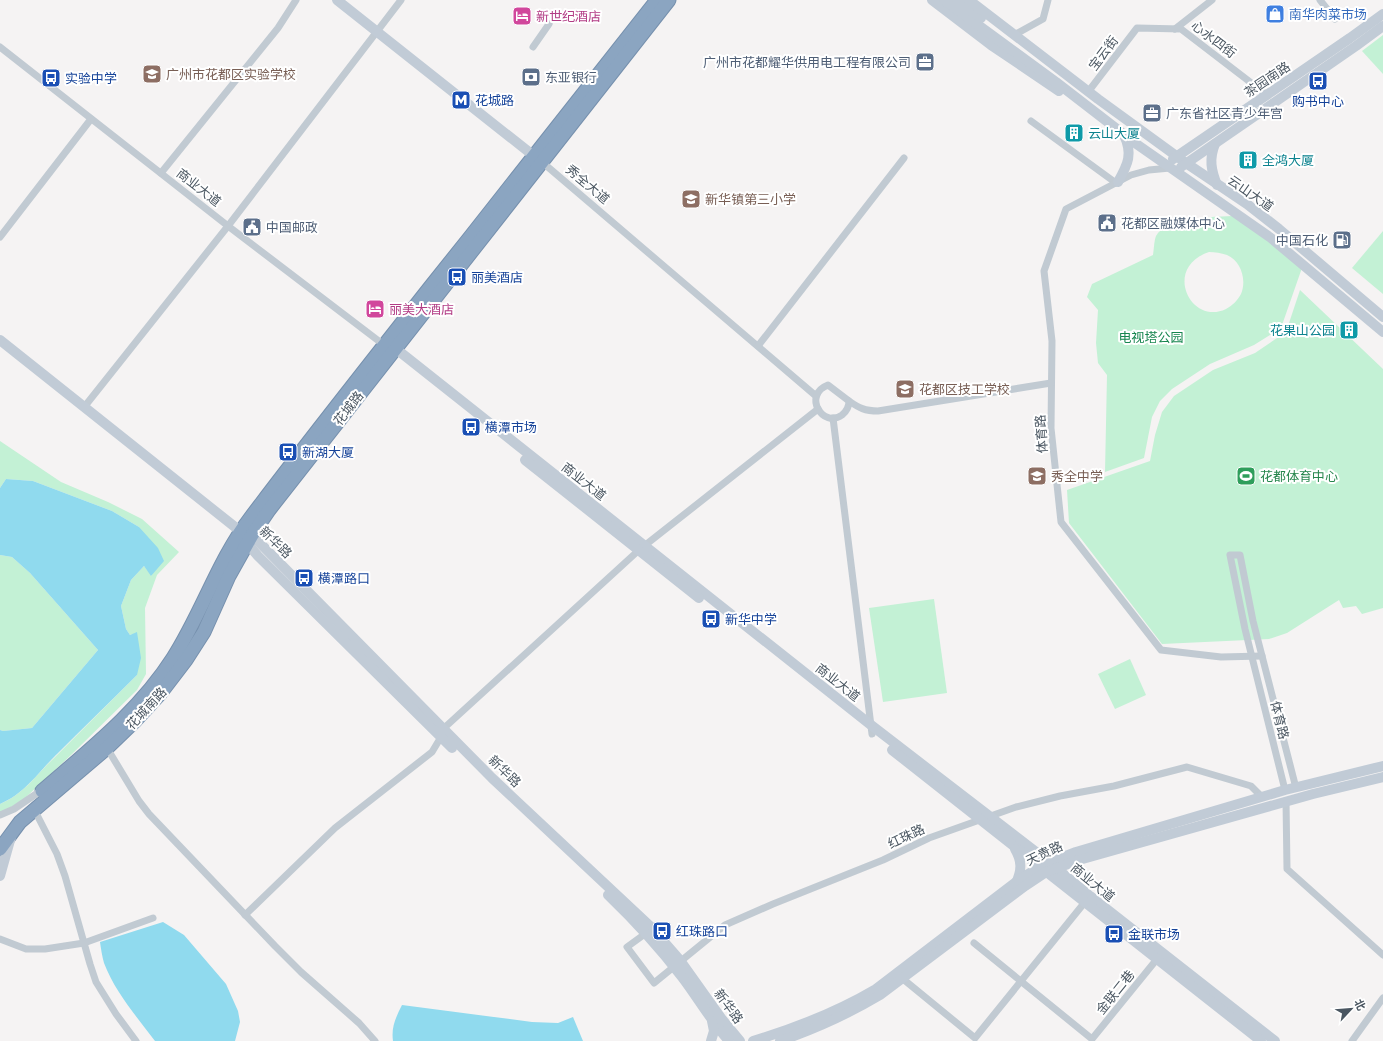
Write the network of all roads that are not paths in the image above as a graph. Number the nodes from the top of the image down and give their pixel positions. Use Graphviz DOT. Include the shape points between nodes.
graph roads {
  1 [pos="296,0"];
  2 [pos="337,0"];
  3 [pos="401,0"];
  4 [pos="657,0"];
  5 [pos="669,0"];
  6 [pos="932,0"];
  7 [pos="944,0"];
  8 [pos="957,0"];
  9 [pos="968,0"];
  10 [pos="1048,0"];
  11 [pos="1212,0"];
  12 [pos="1320,0"];
  13 [pos="1383,14"];
  14 [pos="1334,19"];
  15 [pos="549,24"];
  16 [pos="1383,26"];
  17 [pos="1137,28"];
  18 [pos="1174,29"];
  19 [pos="377,32"];
  20 [pos="1014,35"];
  21 [pos="0,47"];
  22 [pos="533,47"];
  23 [pos="1088,92"];
  24 [pos="1268,95"];
  25 [pos="1098,99"];
  26 [pos="1101,118"];
  27 [pos="91,119"];
  28 [pos="1031,121"];
  29 [pos="1124,135"];
  30 [pos="1215,144"];
  31 [pos="1177,156"];
  32 [pos="904,158"];
  33 [pos="538,159"];
  34 [pos="1186,163"];
  35 [pos="1170,168"];
  36 [pos="161,173"];
  37 [pos="1117,182"];
  38 [pos="1217,185"];
  39 [pos="228,226"];
  40 [pos="0,237"];
  41 [pos="1383,317"];
  42 [pos="1383,332"];
  43 [pos="0,340"];
  44 [pos="758,346"];
  45 [pos="390,349"];
  46 [pos="1051,383"];
  47 [pos="816,396"];
  48 [pos="849,401"];
  49 [pos="85,406"];
  50 [pos="818,409"];
  51 [pos="833,418"];
  52 [pos="246,536"];
  53 [pos="642,548"];
  54 [pos="1251,656"];
  55 [pos="1262,656"];
  56 [pos="872,730"];
  57 [pos="442,733"];
  58 [pos="107,748"];
  59 [pos="1383,766"];
  60 [pos="1383,776"];
  61 [pos="1296,788"];
  62 [pos="42,790"];
  63 [pos="1285,790"];
  64 [pos="1262,797"];
  65 [pos="1286,801"];
  66 [pos="34,809"];
  67 [pos="0,815"];
  68 [pos="985,818"];
  69 [pos="6,832"];
  70 [pos="1011,844"];
  71 [pos="0,849"];
  72 [pos="1079,860"];
  73 [pos="1047,867"];
  74 [pos="0,876"];
  75 [pos="1015,884"];
  76 [pos="1080,888"];
  77 [pos="1085,902"];
  78 [pos="245,915"];
  79 [pos="153,918"];
  80 [pos="649,931"];
  81 [pos="0,939"];
  82 [pos="84,943"];
  83 [pos="974,943"];
  84 [pos="1383,955"];
  85 [pos="1157,959"];
  86 [pos="677,964"];
  87 [pos="901,976"];
  88 [pos="1021,981"];
  89 [pos="1383,998"];
  90 [pos="711,1019"];
  91 [pos="136,1041"];
  92 [pos="375,1041"];
  93 [pos="711,1041"];
  94 [pos="729,1041"];
  95 [pos="740,1041"];
  96 [pos="753,1041"];
  97 [pos="780,1041"];
  98 [pos="1260,1041"];
  99 [pos="1276,1041"];
  100 [pos="1352,1041"];
  1 -- 36 [label="street" via="278,28"];
  2 -- 19 [label="main road, 秀全大道"];
  3 -- 19 [label="street"];
  4 -- 33 [label="highway, 花城路"];
  5 -- 33 [label="highway, 花城路"];
  6 -- 26 [label="main road, 云山大道" via="1028,71"];
  7 -- 26 [label="main road, 云山大道"];
  8 -- 25 [label="main road, 云山大道" via="1033,56"];
  9 -- 20 [label="main road, 云山大道"];
  10 -- 20 [label="street" via="1043,19"];
  11 -- 18 [label="street"];
  12 -- 14 [label="street"];
  13 -- 24 [label="main road, 茶园南路"];
  15 -- 22 [label="street"];
  16 -- 30 [label="main road, 茶园南路"];
  17 -- 18 [label="street, 心水四街"];
  17 -- 23 [label="street, 宝云街"];
  18 -- 24 [label="street, 心水四街" via="1181,29"];
  19 -- 33 [label="main road, 秀全大道"];
  19 -- 39 [label="street"];
  20 -- 23 [label="main road, 云山大道"];
  21 -- 27 [label="street, 商业大道"];
  23 -- 25 [label="main road, 云山大道"];
  24 -- 31 [label="main road, 茶园南路"];
  25 -- 31 [label="main road, 云山大道"];
  26 -- 29 [label="main road, 云山大道"];
  27 -- 36 [label="street, 商业大道"];
  27 -- 40 [label="street"];
  28 -- 37 [label="street"];
  29 -- 35 [label="main road, 云山大道"];
  29 -- 37 [label="main road" via="1130,154"];
  30 -- 34 [label="main road, 茶园南路"];
  30 -- 38 [label="main road" via="1210,164"];
  31 -- 34 [label="main road, 云山大道"];
  31 -- 35 [label="main road, 茶园南路"];
  32 -- 44 [label="street"];
  33 -- 44 [label="street, 秀全大道"];
  33 -- 45 [label="highway, 花城路"];
  34 -- 35 [label="main road, 茶园南路"];
  34 -- 38 [label="main road, 云山大道"];
  35 -- 37 [label="street, 体育路" via="1149,170"];
  35 -- 42 [label="main road, 云山大道" via="1272,238"];
  36 -- 39 [label="street, 商业大道"];
  37 -- 46 [label="street, 体育路" via="1066,209 1044,271 1052,340"];
  38 -- 41 [label="main road, 云山大道" via="1279,229"];
  39 -- 45 [label="street, 商业大道"];
  39 -- 49 [label="street"];
  43 -- 49 [label="main road, 新华路"];
  44 -- 47 [label="street, 秀全大道"];
  45 -- 52 [label="highway, 花城路" via="269,510"];
  45 -- 53 [label="main road, 商业大道"];
  46 -- 48 [label="street" via="878,411 866,411"];
  46 -- 54 [label="street, 体育路" via="1051,428 1061,522 1161,650 1221,657"];
  47 -- 48 [label="street" via="820,389 828,385"];
  47 -- 50 [label="street"];
  48 -- 51 [label="street" via="846,411"];
  49 -- 52 [label="main road, 新华路"];
  50 -- 51 [label="street" via="824,416"];
  50 -- 53 [label="street"];
  51 -- 56 [label="street"];
  52 -- 57 [label="main road, 新华路"];
  52 -- 58 [label="highway, 花城南路" via="204,632 186,660 150,706"];
  52 -- 62 [label="highway, 花城南路" via="222,564 183,641 156,683 116,725"];
  53 -- 56 [label="main road, 商业大道"];
  53 -- 57 [label="street"];
  54 -- 55 [label="street, 体育路"];
  54 -- 55 [label="street, 体育路" via="1230,555 1240,555"];
  54 -- 63 [label="street, 体育路"];
  55 -- 61 [label="street, 体育路"];
  56 -- 68 [label="main road, 商业大道"];
  57 -- 78 [label="street" via="432,752 335,828"];
  57 -- 80 [label="main road, 新华路" via="492,778"];
  58 -- 66 [label="highway, 花城南路"];
  58 -- 78 [label="street" via="149,814"];
  59 -- 61 [label="main road, 天贵路"];
  60 -- 65 [label="main road, 天贵路"];
  61 -- 63 [label="main road, 天贵路"];
  62 -- 67 [label="street" via="14,809"];
  62 -- 69 [label="highway, 花城南路" via="21,810"];
  63 -- 64 [label="main road, 天贵路"];
  64 -- 68 [label="street, 红珠路" via="1251,786 1187,767 1016,807"];
  64 -- 73 [label="main road, 天贵路" via="1076,852"];
  65 -- 72 [label="main road, 天贵路"];
  65 -- 84 [label="street" via="1287,869"];
  66 -- 69 [label="highway, 花城南路"];
  66 -- 82 [label="street" via="65,876"];
  68 -- 70 [label="main road, 商业大道"];
  68 -- 73 [label="main road, 商业大道"];
  68 -- 86 [label="street, 红珠路" via="929,838 883,860 725,925"];
  69 -- 71 [label="highway, 花城南路"];
  69 -- 74 [label="main road"];
  70 -- 73 [label="main road, 商业大道"];
  70 -- 75 [label="main road" via="1021,864"];
  72 -- 73 [label="main road, 天贵路"];
  72 -- 76 [label="main road" via="1074,864 1072,872"];
  73 -- 75 [label="main road, 天贵路"];
  73 -- 76 [label="main road, 商业大道"];
  73 -- 77 [label="main road, 商业大道"];
  73 -- 87 [label="main road, 天贵路" via="1025,886"];
  75 -- 87 [label="main road, 天贵路"];
  76 -- 99 [label="main road, 商业大道"];
  77 -- 85 [label="main road, 商业大道"];
  77 -- 88 [label="street"];
  78 -- 92 [label="street"];
  79 -- 82 [label="street"];
  80 -- 86 [label="main road, 新华路"];
  80 -- 86 [label="street, 红珠路" via="627,947 654,983"];
  81 -- 82 [label="street" via="26,949"];
  82 -- 91 [label="street" via="96,982"];
  83 -- 88 [label="street"];
  85 -- 88 [label="street, 金联二巷" via="1092,1039"];
  85 -- 98 [label="main road, 商业大道"];
  86 -- 90 [label="main road, 新华路"];
  86 -- 95 [label="main road, 新华路"];
  87 -- 88 [label="street" via="975,1038"];
  87 -- 96 [label="main road, 天贵路" via="831,1013"];
  87 -- 97 [label="main road, 天贵路" via="880,995 858,1008"];
  89 -- 100 [label="street"];
  90 -- 93 [label="main road" via="714,1032"];
  90 -- 94 [label="main road, 新华路"];
}
